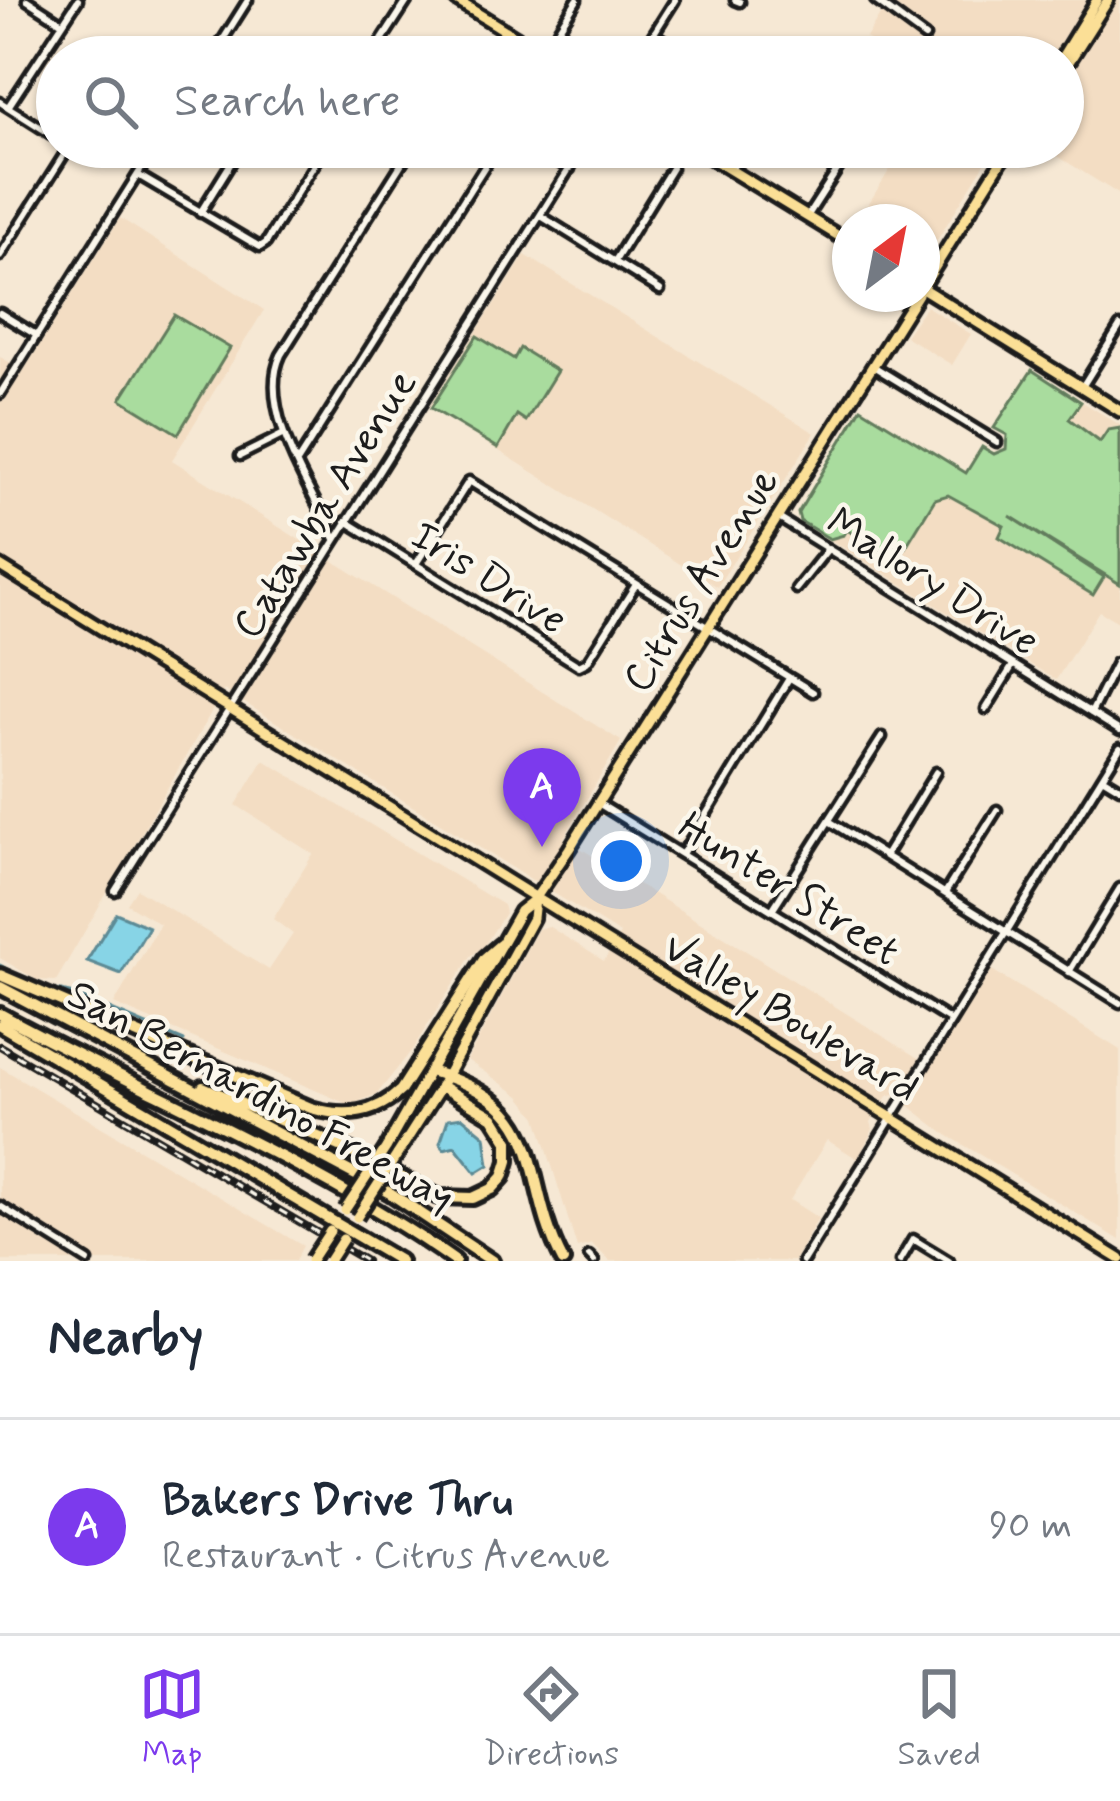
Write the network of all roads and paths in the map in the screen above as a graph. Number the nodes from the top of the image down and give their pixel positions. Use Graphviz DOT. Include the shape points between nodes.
graph roads {
  1 [pos="27,0"];
  2 [pos="78,0"];
  3 [pos="248,0"];
  4 [pos="407,0"];
  5 [pos="455,0"];
  6 [pos="577,0"];
  7 [pos="675,0"];
  8 [pos="875,0"];
  9 [pos="1097,0"];
  10 [pos="1108,0"];
  11 [pos="62,22"];
  12 [pos="558,29"];
  13 [pos="653,34"];
  14 [pos="53,36"];
  15 [pos="225,36"];
  16 [pos="384,36"];
  17 [pos="518,36"];
  18 [pos="656,36"];
  19 [pos="925,36"];
  20 [pos="1075,36"];
  21 [pos="1084,38"];
  22 [pos="36,63"];
  23 [pos="0,102"];
  24 [pos="8,107"];
  25 [pos="36,125"];
  26 [pos="56,168"];
  27 [pos="142,168"];
  28 [pos="228,168"];
  29 [pos="312,168"];
  30 [pos="399,168"];
  31 [pos="484,168"];
  32 [pos="672,168"];
  33 [pos="728,168"];
  34 [pos="838,168"];
  35 [pos="997,168"];
  36 [pos="570,169"];
  37 [pos="731,170"];
  38 [pos="138,175"];
  39 [pos="200,213"];
  40 [pos="541,216"];
  41 [pos="807,217"];
  42 [pos="832,232"];
  43 [pos="0,256"];
  44 [pos="940,259"];
  45 [pos="615,261"];
  46 [pos="660,290"];
  47 [pos="940,301"];
  48 [pos="907,312"];
  49 [pos="0,313"];
  50 [pos="1120,326"];
  51 [pos="36,335"];
  52 [pos="873,366"];
  53 [pos="1082,387"];
  54 [pos="0,394"];
  55 [pos="1120,411"];
  56 [pos="284,434"];
  57 [pos="997,442"];
  58 [pos="240,456"];
  59 [pos="298,461"];
  60 [pos="777,517"];
  61 [pos="346,521"];
  62 [pos="335,539"];
  63 [pos="828,549"];
  64 [pos="416,564"];
  65 [pos="0,566"];
  66 [pos="635,586"];
  67 [pos="796,589"];
  68 [pos="706,629"];
  69 [pos="1116,663"];
  70 [pos="1013,665"];
  71 [pos="788,680"];
  72 [pos="813,692"];
  73 [pos="986,709"];
  74 [pos="230,710"];
  75 [pos="1091,712"];
  76 [pos="1120,731"];
  77 [pos="882,737"];
  78 [pos="1120,748"];
  79 [pos="936,772"];
  80 [pos="1102,777"];
  81 [pos="1120,788"];
  82 [pos="598,802"];
  83 [pos="997,811"];
  84 [pos="829,821"];
  85 [pos="682,854"];
  86 [pos="885,856"];
  87 [pos="1120,888"];
  88 [pos="115,891"];
  89 [pos="945,893"];
  90 [pos="535,899"];
  91 [pos="772,910"];
  92 [pos="1006,933"];
  93 [pos="500,945"];
  94 [pos="1069,972"];
  95 [pos="0,975"];
  96 [pos="0,987"];
  97 [pos="1120,1003"];
  98 [pos="0,1014"];
  99 [pos="951,1021"];
  100 [pos="0,1025"];
  101 [pos="145,1064"];
  102 [pos="430,1071"];
  103 [pos="444,1081"];
  104 [pos="892,1116"];
  105 [pos="0,1206"];
  106 [pos="333,1227"];
  107 [pos="346,1235"];
  108 [pos="1120,1259"];
  109 [pos="311,1260"];
  110 [pos="88,1261"];
  111 [pos="329,1261"];
  112 [pos="400,1261"];
  113 [pos="455,1261"];
  114 [pos="491,1261"];
  115 [pos="563,1261"];
  116 [pos="803,1261"];
  117 [pos="900,1261"];
  118 [pos="949,1261"];
  1 -- 11 [label="street"];
  2 -- 11 [label="street"];
  3 -- 15 [label="street"];
  4 -- 16 [label="street"];
  5 -- 17 [label="main road"];
  6 -- 12 [label="street"];
  7 -- 13 [label="street"];
  8 -- 19 [label="street"];
  9 -- 20 [label="main road"];
  10 -- 21 [label="main road"];
  11 -- 14 [label="street"];
  13 -- 18 [label="street"];
  22 -- 24 [label="street"];
  23 -- 24 [label="street"];
  24 -- 25 [label="street"];
  26 -- 43 [label="street"];
  27 -- 38 [label="street"];
  28 -- 39 [label="street"];
  29 -- 39 [label="street" via="266,243 253,245"];
  30 -- 56 [label="street" via="275,366 272,395"];
  31 -- 59 [label="street"];
  32 -- 45 [label="street"];
  33 -- 37 [label="main road"];
  34 -- 41 [label="street"];
  35 -- 44 [label="main road, Citrus Avenue"];
  36 -- 40 [label="street, Catawba Avenue"];
  37 -- 41 [label="main road"];
  38 -- 39 [label="street"];
  38 -- 51 [label="street"];
  40 -- 45 [label="street"];
  40 -- 61 [label="street, Catawba Avenue"];
  41 -- 42 [label="main road"];
  45 -- 46 [label="street"];
  47 -- 53 [label="main road"];
  48 -- 52 [label="main road, Citrus Avenue"];
  49 -- 51 [label="street"];
  50 -- 53 [label="street"];
  51 -- 54 [label="street"];
  52 -- 57 [label="street"];
  52 -- 60 [label="main road, Citrus Avenue"];
  53 -- 55 [label="main road"];
  56 -- 58 [label="street"];
  56 -- 59 [label="street"];
  59 -- 62 [label="street"];
  60 -- 63 [label="street, Mallory Drive"];
  60 -- 68 [label="main road, Citrus Avenue"];
  61 -- 62 [label="street, Catawba Avenue"];
  61 -- 64 [label="street, Iris Drive"];
  62 -- 74 [label="street, Catawba Avenue"];
  63 -- 67 [label="street"];
  63 -- 70 [label="street, Mallory Drive"];
  64 -- 66 [label="street, Iris Drive" via="579,666"];
  64 -- 66 [label="street" via="469,481"];
  65 -- 74 [label="main road, Valley Boulevard"];
  66 -- 68 [label="street"];
  68 -- 71 [label="street"];
  68 -- 82 [label="main road, Citrus Avenue"];
  69 -- 75 [label="street"];
  70 -- 73 [label="street"];
  70 -- 75 [label="street, Mallory Drive"];
  71 -- 72 [label="street"];
  71 -- 85 [label="street"];
  74 -- 88 [label="street, Catawba Avenue"];
  74 -- 90 [label="main road, Valley Boulevard"];
  75 -- 76 [label="street, Mallory Drive"];
  77 -- 84 [label="street"];
  78 -- 80 [label="street"];
  79 -- 86 [label="street"];
  80 -- 81 [label="street"];
  80 -- 92 [label="street"];
  82 -- 85 [label="street, Hunter Street"];
  82 -- 90 [label="main road, Citrus Avenue"];
  83 -- 89 [label="street"];
  84 -- 86 [label="street"];
  84 -- 91 [label="street"];
  85 -- 91 [label="street, Hunter Street"];
  86 -- 89 [label="street"];
  87 -- 94 [label="street"];
  89 -- 92 [label="street"];
  90 -- 93 [label="main road, Citrus Avenue"];
  90 -- 103 [label="main road, Citrus Avenue" via="533,918"];
  90 -- 104 [label="main road, Valley Boulevard"];
  91 -- 99 [label="street, Hunter Street"];
  92 -- 94 [label="street"];
  92 -- 99 [label="street"];
  93 -- 95 [label="highway" via="401,1090 351,1114 311,1108"];
  93 -- 102 [label="main road, Citrus Avenue"];
  94 -- 97 [label="street"];
  96 -- 101 [label="highway, San Bernardino Freeway"];
  98 -- 113 [label="highway, San Bernardino Freeway" via="320,1175"];
  99 -- 104 [label="street"];
  100 -- 106 [label="highway"];
  101 -- 103 [label="highway" via="434,1194 473,1198 503,1177 507,1137"];
  101 -- 114 [label="highway, San Bernardino Freeway" via="390,1192"];
  102 -- 103 [label="highway"];
  102 -- 106 [label="main road, Citrus Avenue, bridge"];
  103 -- 107 [label="main road, Citrus Avenue, bridge"];
  103 -- 115 [label="highway" via="504,1110 523,1132"];
  104 -- 108 [label="main road, Valley Boulevard"];
  104 -- 116 [label="street"];
  105 -- 110 [label="street"];
  106 -- 107 [label="highway"];
  106 -- 109 [label="main road, Citrus Avenue, bridge"];
  107 -- 111 [label="main road, Citrus Avenue, bridge"];
  107 -- 112 [label="highway"];
  117 -- 118 [label="street" via="914,1239"];
}
